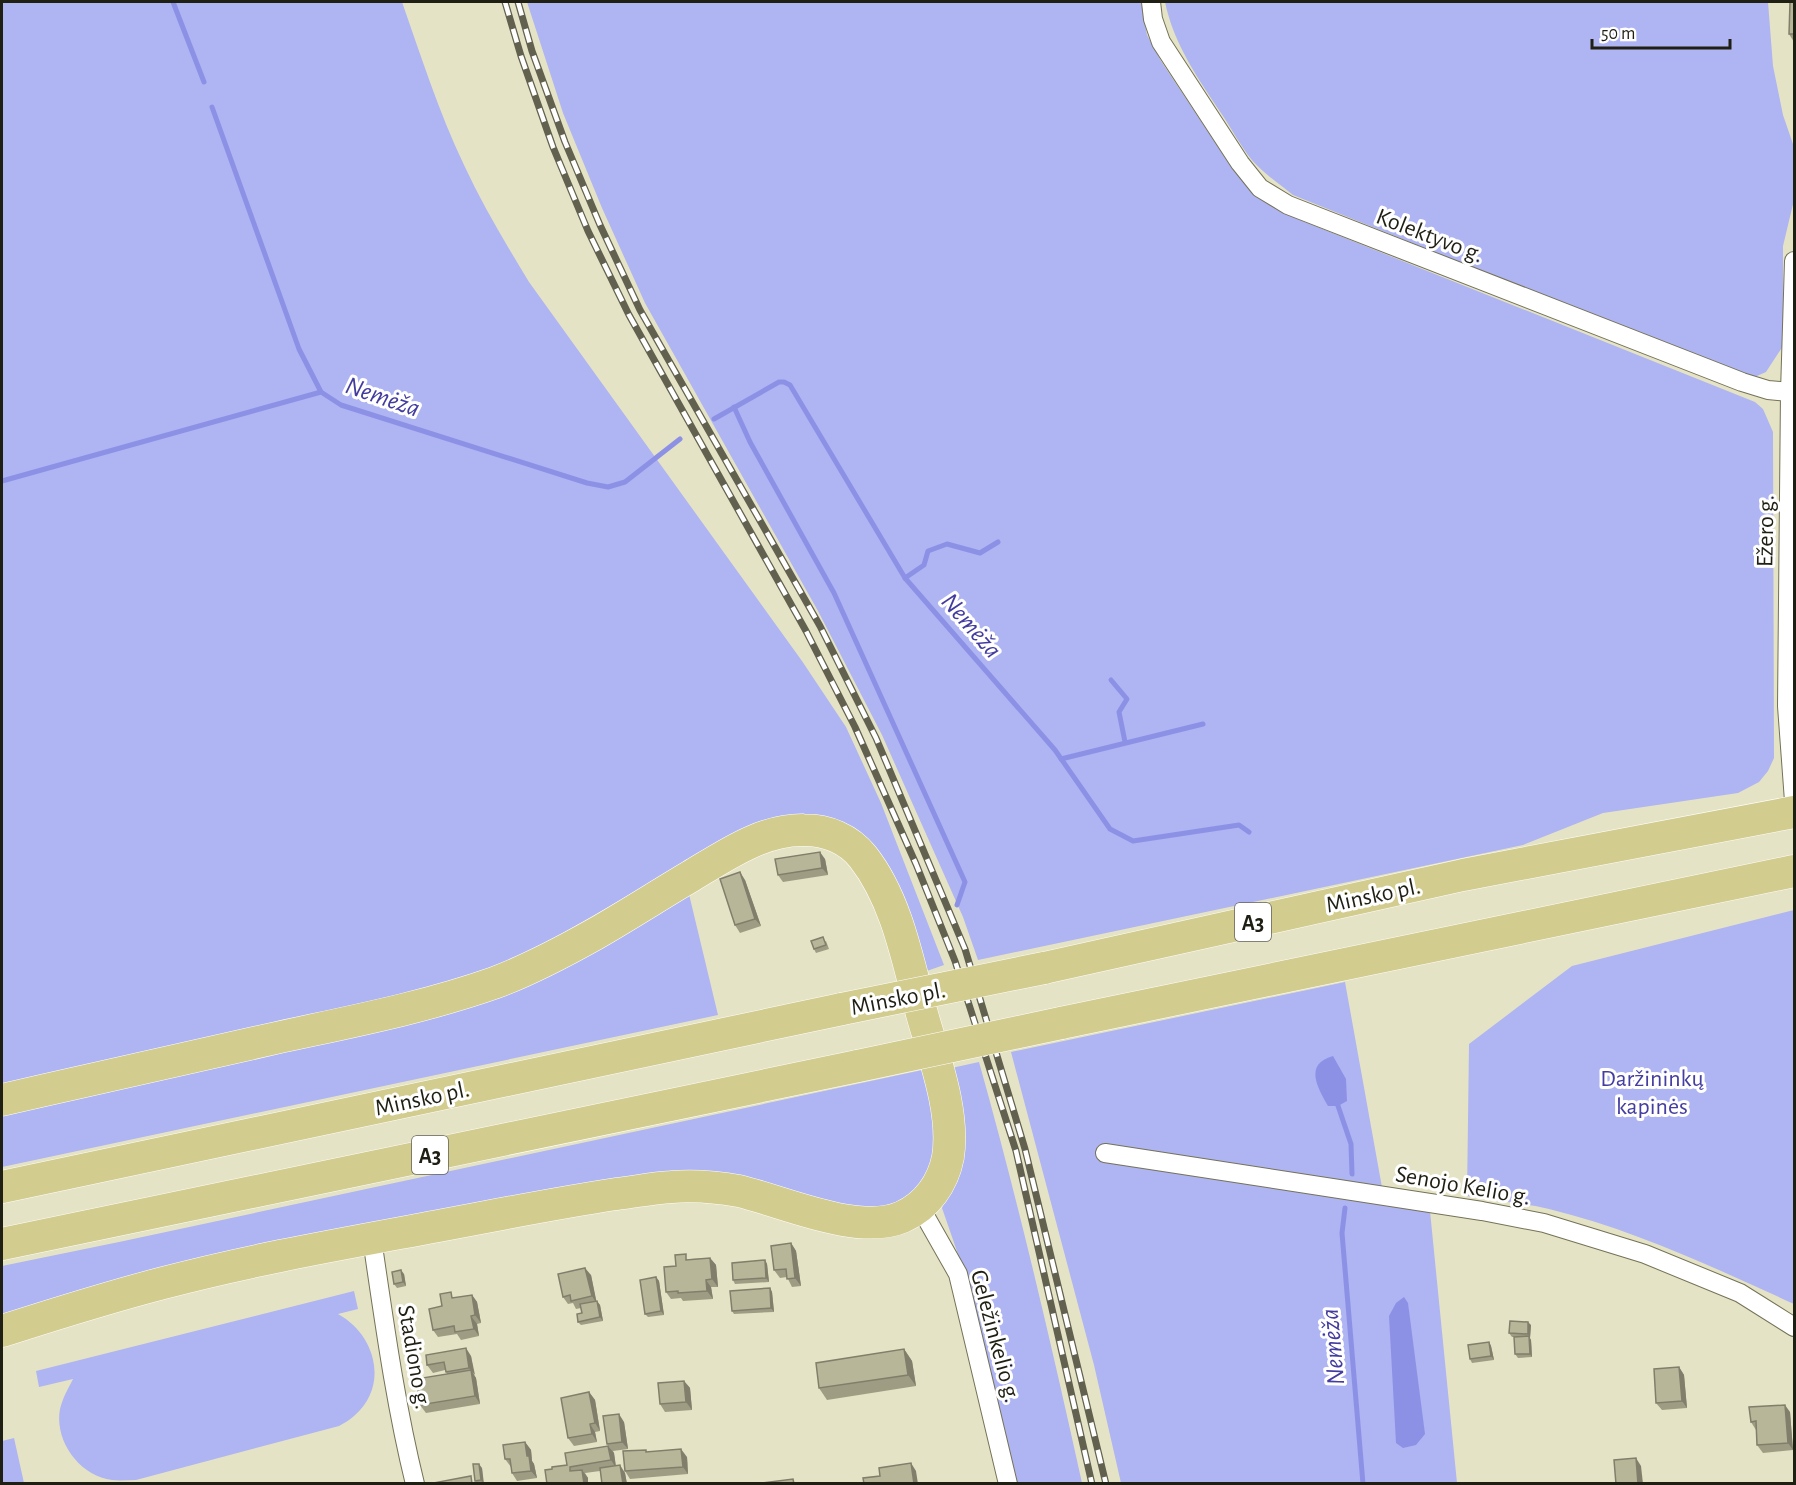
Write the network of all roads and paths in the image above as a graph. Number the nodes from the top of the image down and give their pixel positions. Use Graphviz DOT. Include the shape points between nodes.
graph roads {
  1 [pos="1151,2"];
  2 [pos="1794,261"];
  3 [pos="1790,393"];
  4 [pos="1794,801"];
  5 [pos="1794,812"];
  6 [pos="1788,875"];
  7 [pos="2,1100"];
  8 [pos="1105,1153"];
  9 [pos="2,1187"];
  10 [pos="920,1207"];
  11 [pos="372,1239"];
  12 [pos="2,1244"];
  13 [pos="1794,1327"];
  14 [pos="2,1331"];
  15 [pos="415,1484"];
  16 [pos="1008,1484"];
  1 -- 3 [label="street, Kolektyvo g." via="1161,42 1240,163 1260,188 1287,205 1742,382"];
  2 -- 3 [label="street, Ežero g."];
  3 -- 4 [label="street, Ežero g." via="1787,706"];
  5 -- 9 [label="highway, Minsko pl. / A3, bridge" via="1463,875 1044,968"];
  6 -- 12 [label="highway, A3, bridge"];
  7 -- 10 [label="highway" via="454,996 545,960 756,839 809,829 847,842 862,856 883,891 903,944 949,1127 945,1170 935,1191"];
  8 -- 13 [label="street, Senojo Kelio g." via="1544,1223 1645,1254 1734,1290"];
  10 -- 11 [label="highway" via="888,1222 864,1223 734,1190 674,1186"];
  10 -- 16 [label="street, Geležinkelio g." via="958,1274"];
  11 -- 14 [label="highway" via="164,1282"];
  11 -- 15 [label="street, Stadiono g." via="387,1342"];
}
